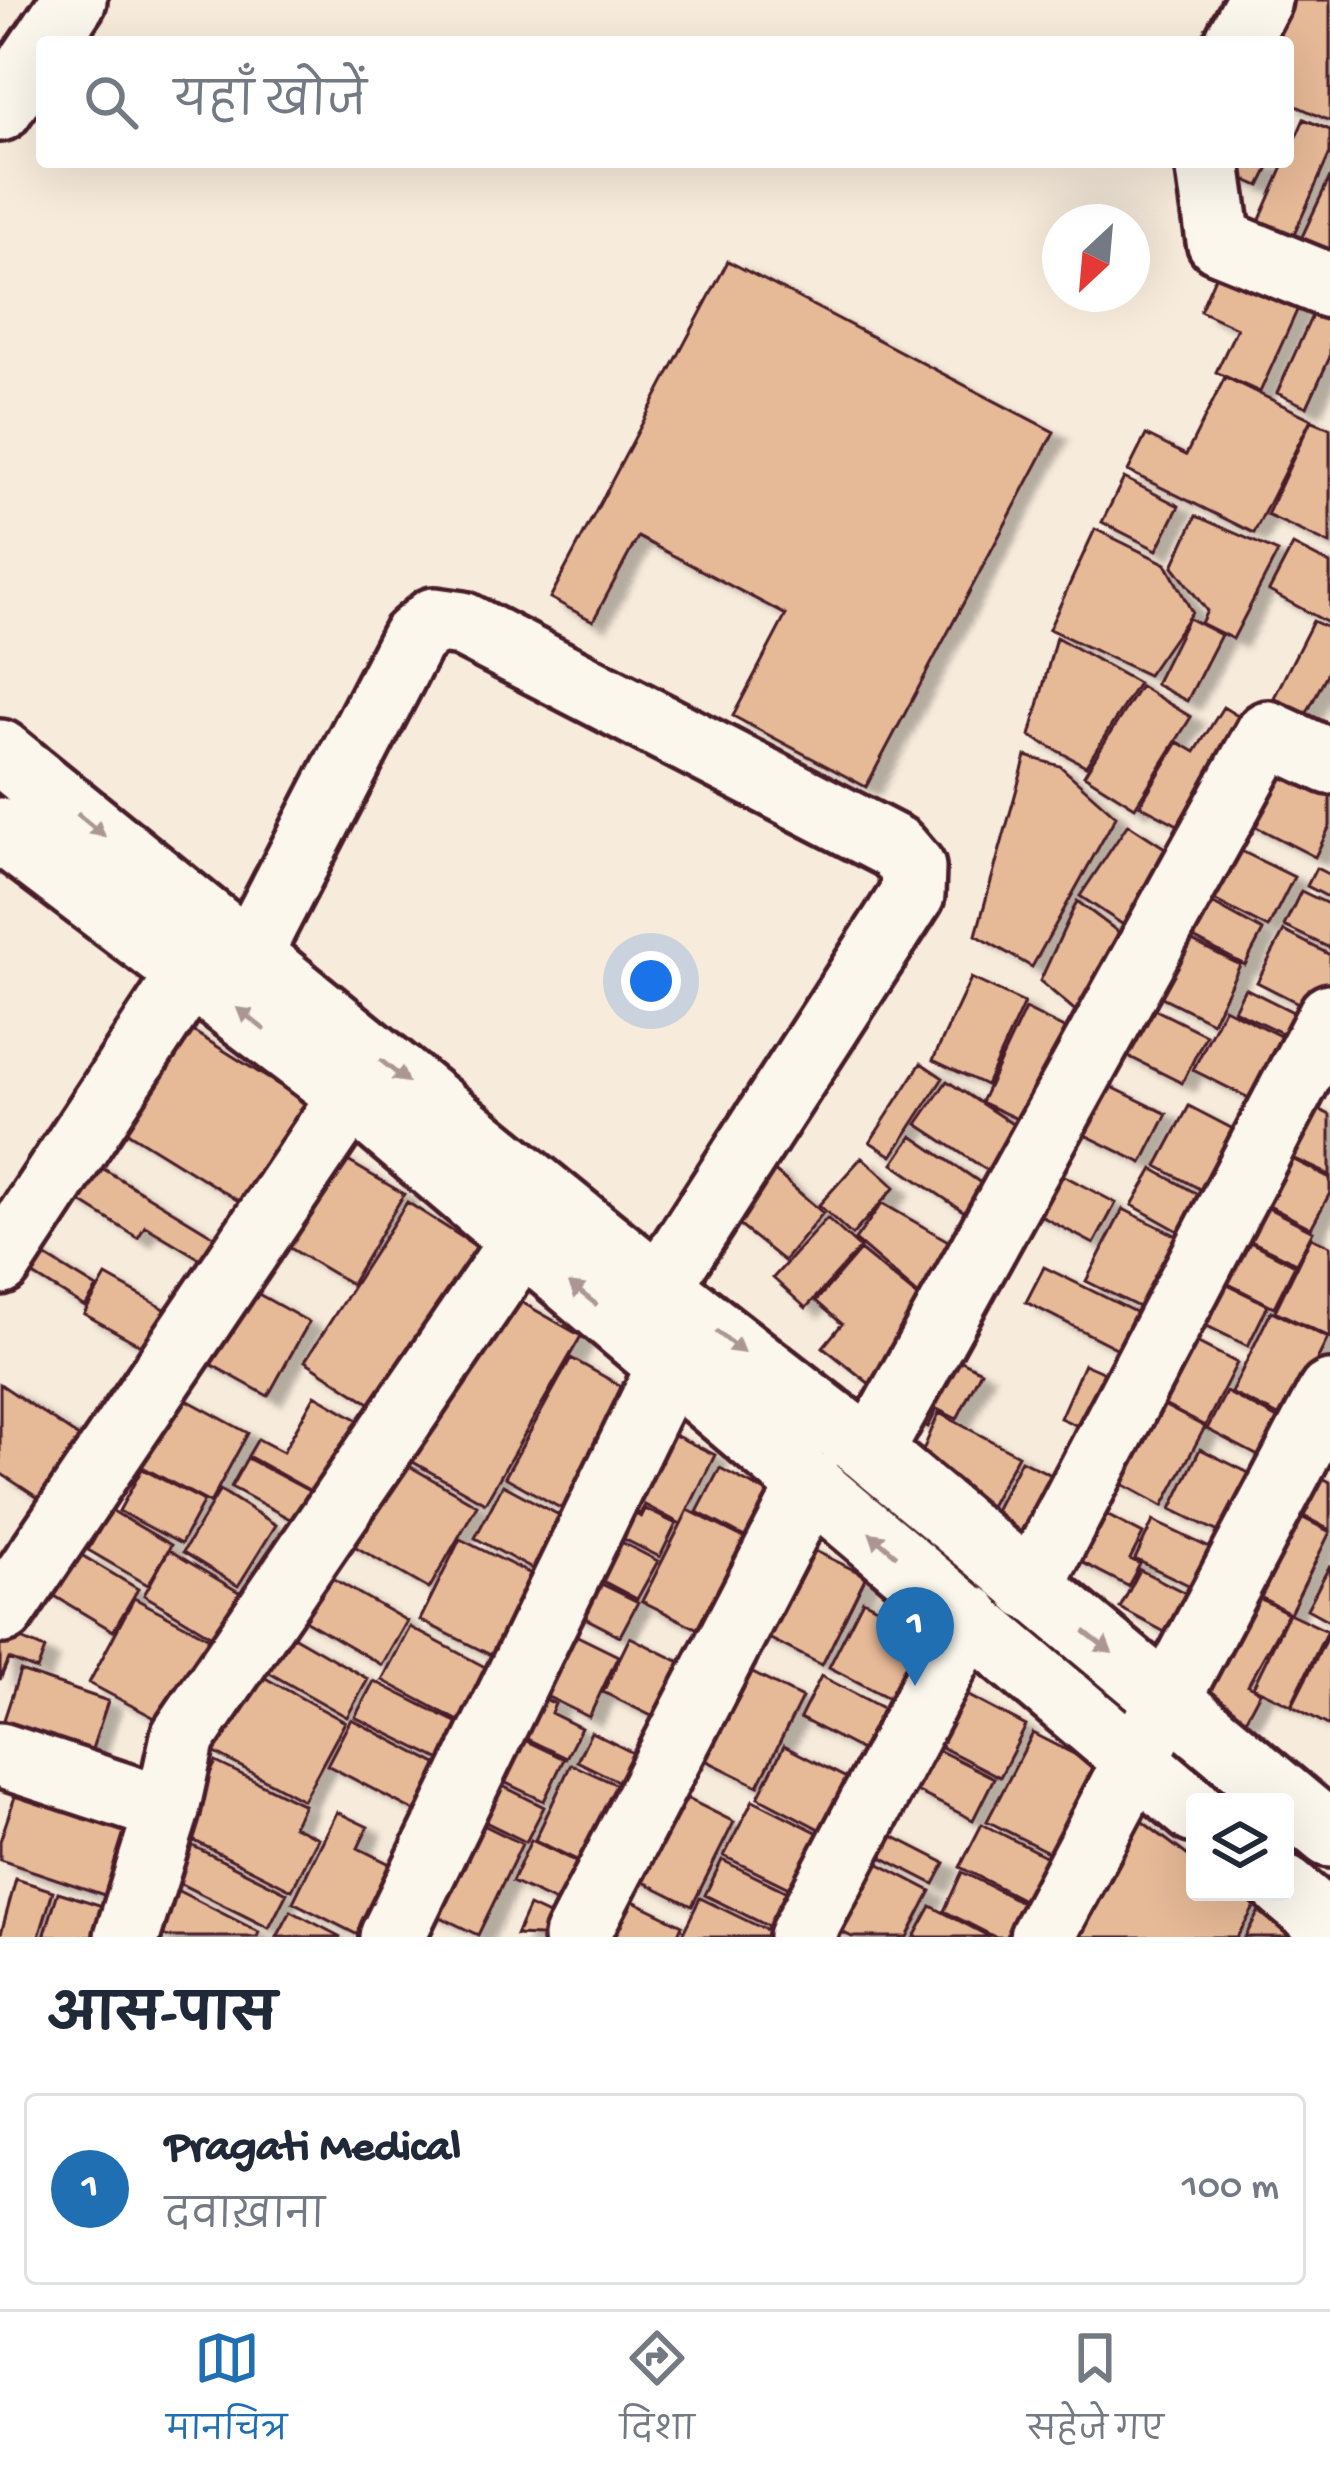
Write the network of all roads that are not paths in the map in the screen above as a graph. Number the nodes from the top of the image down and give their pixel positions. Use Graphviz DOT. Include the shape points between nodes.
graph roads {
  1 [pos="74,0"];
  2 [pos="1259,0"];
  3 [pos="50,36"];
  4 [pos="1240,36"];
  5 [pos="36,57"];
  6 [pos="0,109"];
  7 [pos="1209,168"];
  8 [pos="1330,286"];
  9 [pos="0,752"];
  10 [pos="1330,762"];
  11 [pos="0,830"];
  12 [pos="250,953"];
  13 [pos="191,972"];
  14 [pos="1330,1016"];
  15 [pos="351,1096"];
  16 [pos="520,1244"];
  17 [pos="0,1263"];
  18 [pos="659,1287"];
  19 [pos="671,1363"];
  20 [pos="1330,1393"];
  21 [pos="871,1451"];
  22 [pos="811,1484"];
  23 [pos="1030,1588"];
  24 [pos="3,1611"];
  25 [pos="970,1617"];
  26 [pos="1169,1698"];
  27 [pos="0,1755"];
  28 [pos="1137,1762"];
  29 [pos="1186,1803"];
  30 [pos="167,1810"];
  31 [pos="1330,1835"];
  32 [pos="1294,1896"];
  33 [pos="1330,1926"];
  34 [pos="400,1935"];
  35 [pos="128,1937"];
  36 [pos="576,1937"];
  37 [pos="801,1937"];
  38 [pos="1042,1937"];
  1 -- 3 [label="street"];
  2 -- 4 [label="street"];
  5 -- 6 [label="street"];
  7 -- 8 [label="street" via="1219,241"];
  9 -- 12 [label="street, one-way"];
  10 -- 21 [label="street" via="1268,733"];
  11 -- 13 [label="street"];
  12 -- 18 [label="street, one-way"];
  12 -- 18 [label="street" via="413,638 434,620 462,624 896,848 914,868 912,895"];
  15 -- 13 [label="street, one-way"];
  13 -- 17 [label="street"];
  14 -- 23 [label="street"];
  15 -- 16 [label="street"];
  15 -- 24 [label="street"];
  19 -- 16 [label="street, one-way"];
  16 -- 30 [label="street" via="183,1737"];
  18 -- 21 [label="street, one-way"];
  19 -- 22 [label="street"];
  19 -- 34 [label="street"];
  20 -- 26 [label="street"];
  21 -- 23 [label="street"];
  25 -- 22 [label="street, one-way"];
  22 -- 36 [label="street"];
  23 -- 26 [label="street, one-way"];
  25 -- 28 [label="street"];
  25 -- 37 [label="street"];
  26 -- 28 [label="street"];
  26 -- 31 [label="street"];
  27 -- 30 [label="street"];
  28 -- 29 [label="street"];
  28 -- 38 [label="street"];
  30 -- 35 [label="street"];
  32 -- 33 [label="street"];
}
